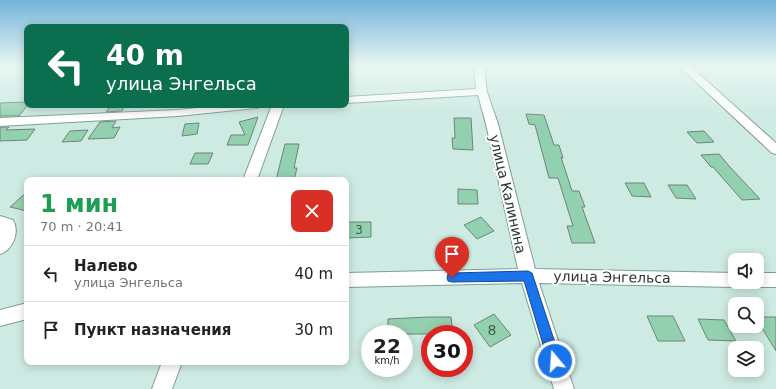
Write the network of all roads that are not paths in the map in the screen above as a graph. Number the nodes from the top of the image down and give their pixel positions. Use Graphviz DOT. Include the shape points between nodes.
graph roads {
  1 [pos="481,84"];
  2 [pos="704,84"];
  3 [pos="482,92"];
  4 [pos="349,100"];
  5 [pos="227,108"];
  6 [pos="277,108"];
  7 [pos="0,122"];
  8 [pos="776,150"];
  9 [pos="251,177"];
  10 [pos="0,222"];
  11 [pos="0,248"];
  12 [pos="528,276"];
  13 [pos="349,280"];
  14 [pos="728,280"];
  15 [pos="764,280"];
  16 [pos="776,280"];
  17 [pos="24,312"];
  18 [pos="0,318"];
  19 [pos="171,365"];
  20 [pos="162,389"];
  21 [pos="564,389"];
  1 -- 3 [label="street, улица Калинина"];
  2 -- 8 [label="street"];
  3 -- 4 [label="street"];
  3 -- 12 [label="street, улица Калинина"];
  5 -- 7 [label="street"];
  6 -- 9 [label="street"];
  10 -- 11 [label="street" via="8,224 9,232 6,242"];
  12 -- 13 [label="street, улица Энгельса"];
  12 -- 14 [label="street, улица Энгельса"];
  12 -- 21 [label="street, улица Калинина"];
  15 -- 16 [label="street"];
  17 -- 18 [label="street"];
  19 -- 20 [label="street"];
}
